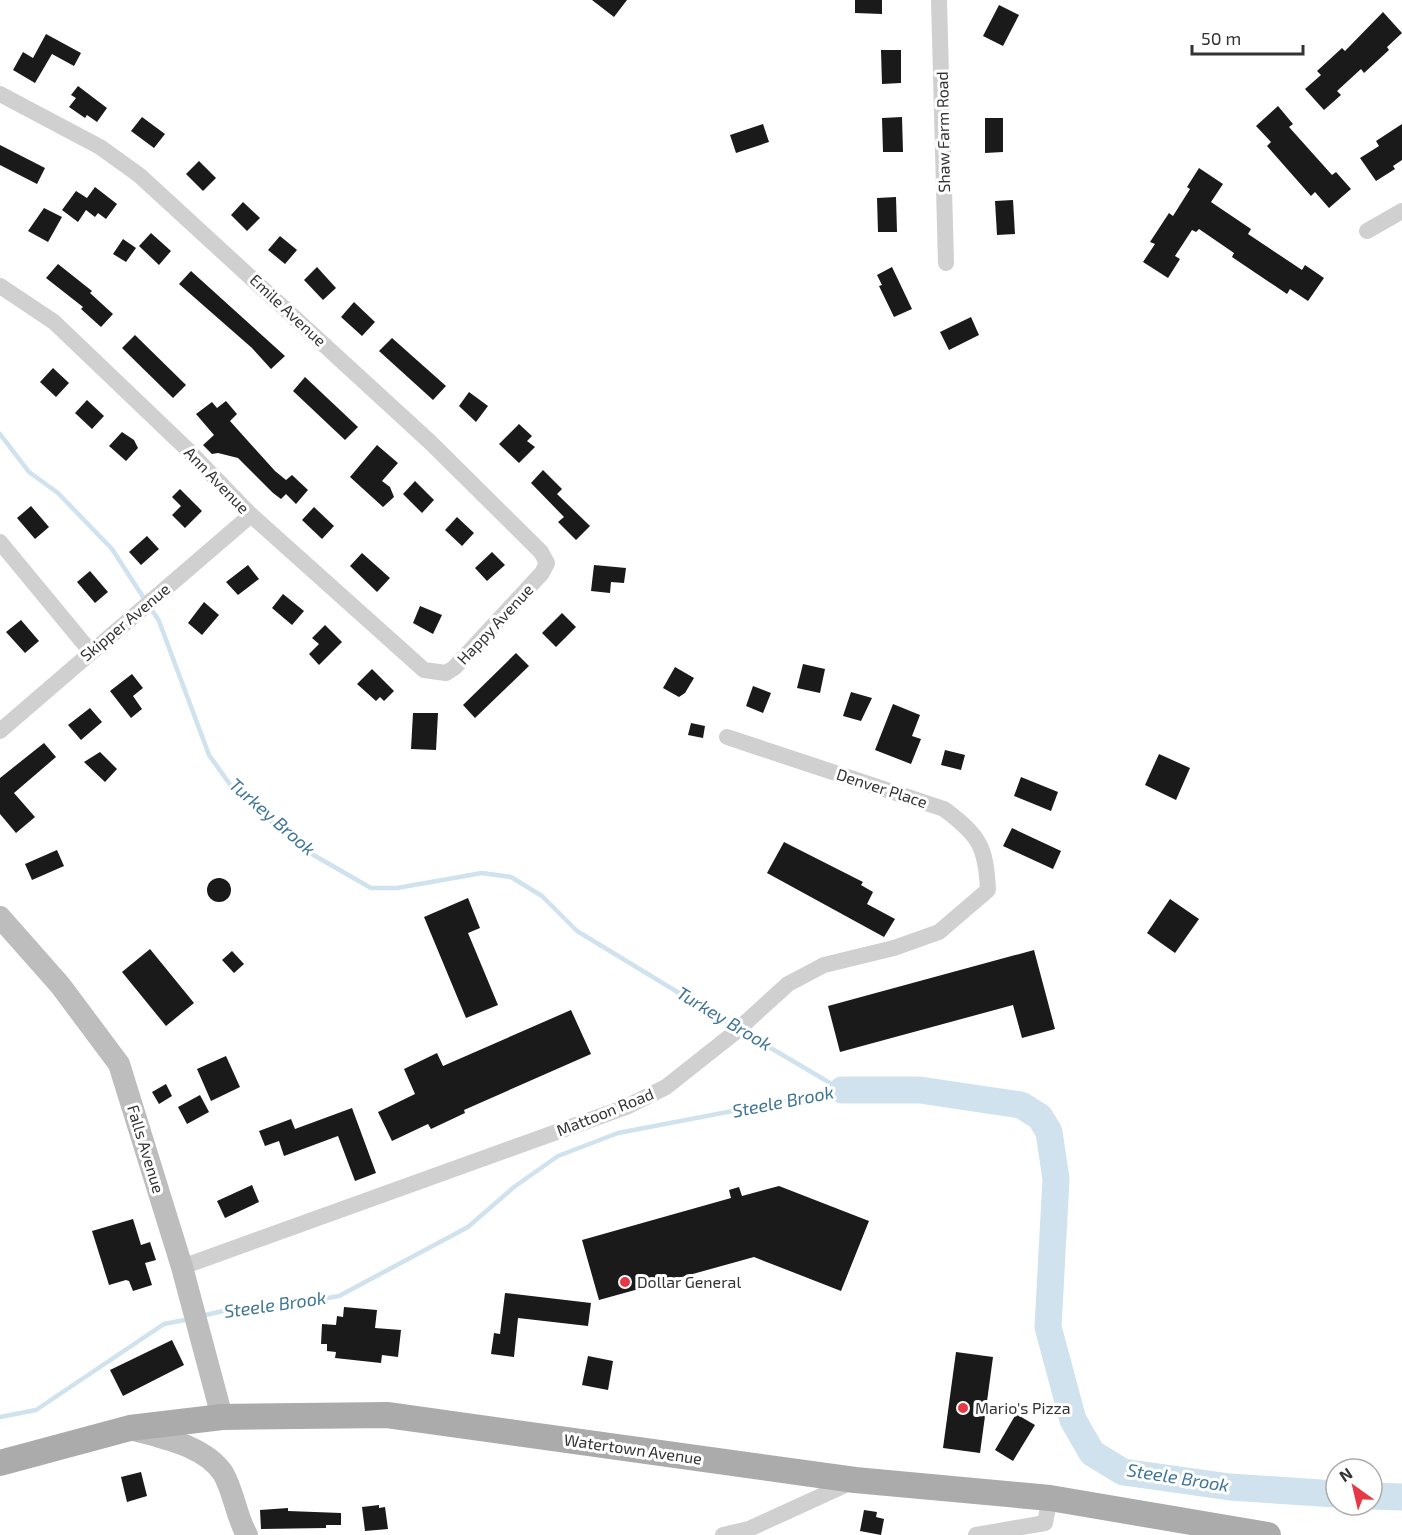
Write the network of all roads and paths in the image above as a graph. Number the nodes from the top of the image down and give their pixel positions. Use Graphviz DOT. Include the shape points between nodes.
graph roads {
  1 [pos="939,0"];
  2 [pos="0,94"];
  3 [pos="1402,212"];
  4 [pos="1366,231"];
  5 [pos="946,263"];
  6 [pos="0,286"];
  7 [pos="251,515"];
  8 [pos="0,542"];
  9 [pos="548,563"];
  10 [pos="90,651"];
  11 [pos="434,674"];
  12 [pos="0,731"];
  13 [pos="727,737"];
  14 [pos="988,890"];
  15 [pos="0,917"];
  16 [pos="184,1276"];
  17 [pos="222,1417"];
  18 [pos="130,1428"];
  19 [pos="0,1463"];
  20 [pos="855,1480"];
  21 [pos="1050,1498"];
  22 [pos="247,1535"];
  23 [pos="723,1535"];
  24 [pos="976,1535"];
  25 [pos="1268,1535"];
  1 -- 5 [label="street, Shaw Farm Road"];
  2 -- 9 [label="street, Emile Avenue" via="100,147 139,175 430,442"];
  3 -- 4 [label="street"];
  6 -- 7 [label="street, Ann Avenue" via="54,322"];
  7 -- 10 [label="street, Skipper Avenue"];
  7 -- 11 [label="street, Ann Avenue" via="414,663"];
  8 -- 10 [label="street"];
  9 -- 11 [label="street, Happy Avenue" via="454,668"];
  10 -- 12 [label="street, Skipper Avenue"];
  13 -- 14 [label="street, Denver Place" via="944,809 970,829 986,859"];
  14 -- 16 [label="street, Mattoon Road" via="939,932 824,965 788,984 666,1087 626,1107"];
  15 -- 16 [label="main road, Falls Avenue" via="67,994 119,1064"];
  16 -- 17 [label="main road, Falls Avenue"];
  17 -- 18 [label="main road, Watertown Avenue"];
  17 -- 20 [label="main road, Watertown Avenue" via="387,1415"];
  18 -- 19 [label="main road, Watertown Avenue"];
  18 -- 22 [label="main road" via="205,1455 223,1474"];
  20 -- 21 [label="main road, Watertown Avenue"];
  20 -- 23 [label="street" via="749,1529"];
  21 -- 24 [label="street" via="1044,1523"];
  21 -- 25 [label="main road, Watertown Avenue"];
}
